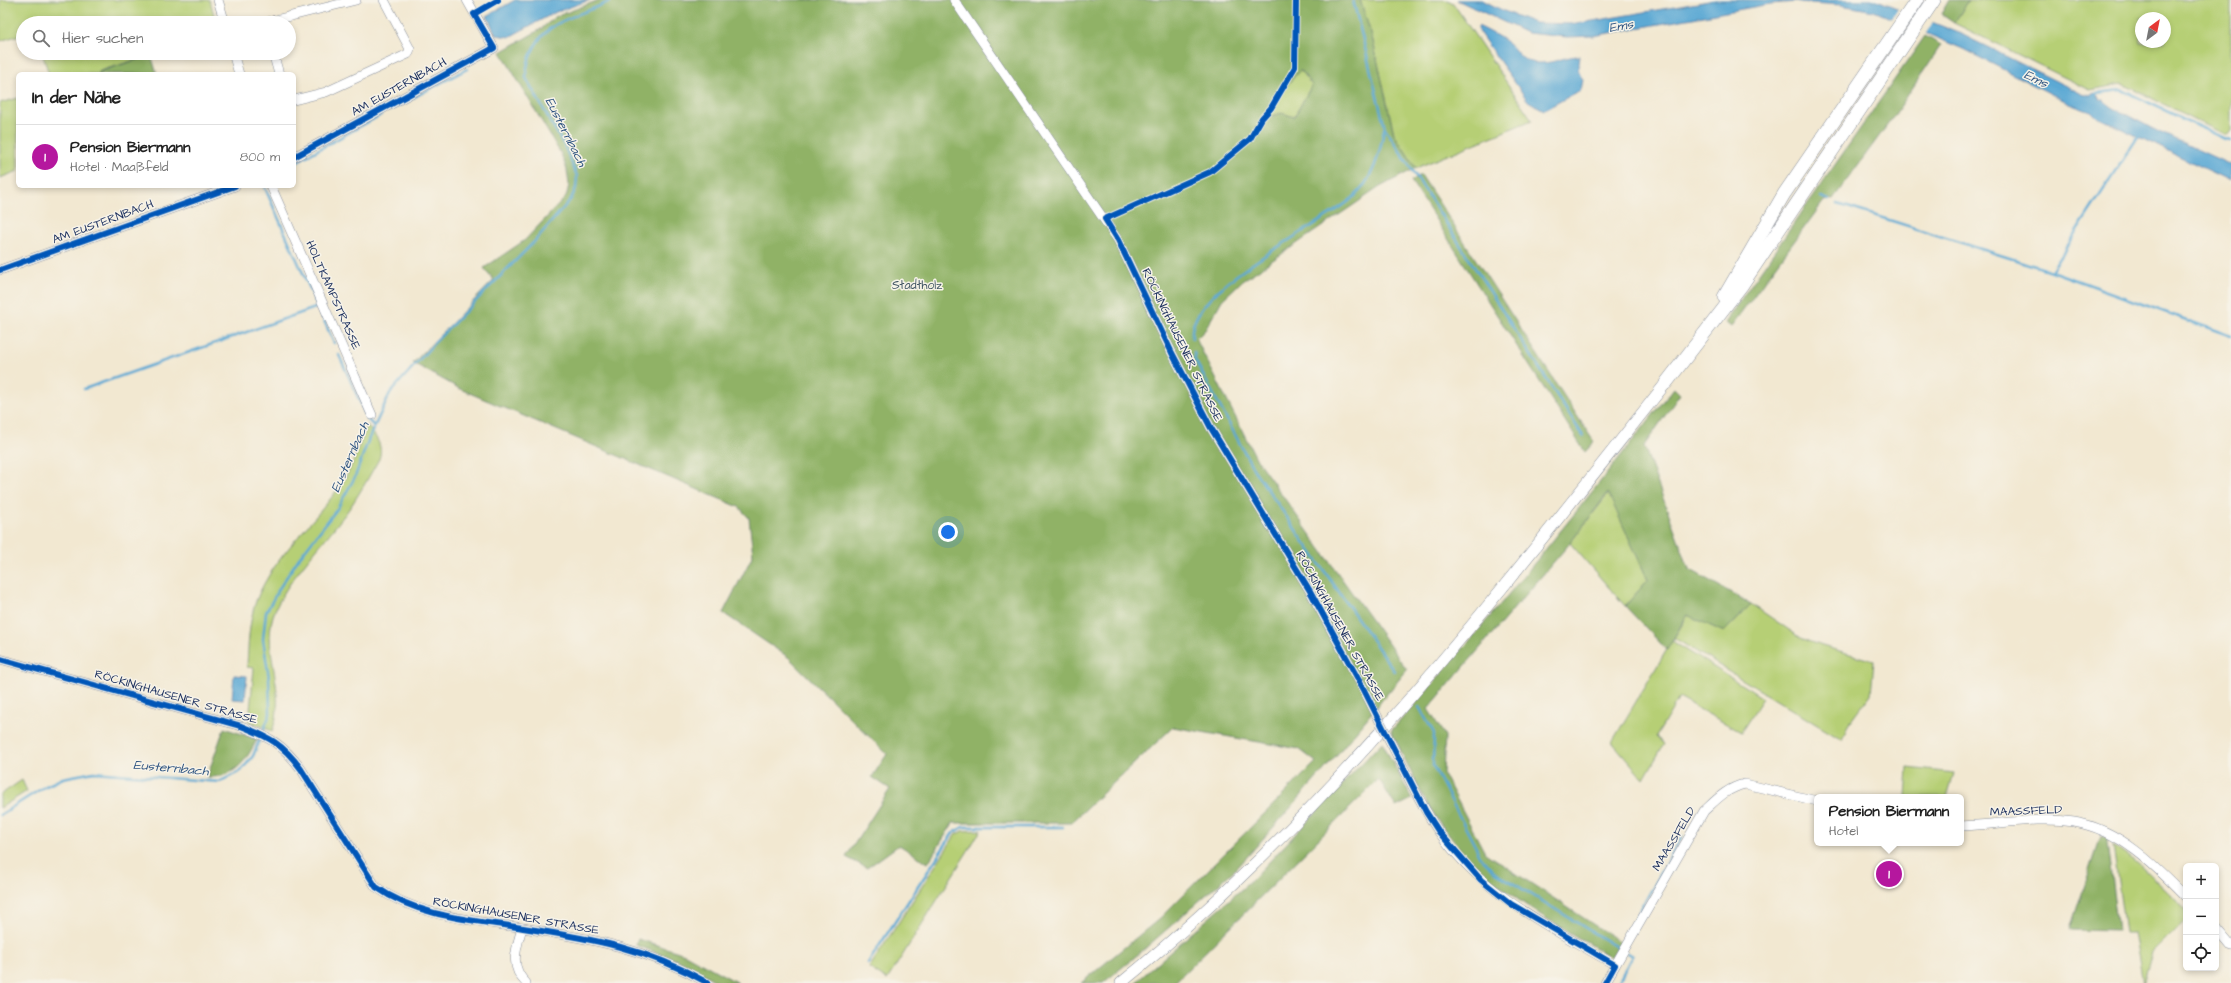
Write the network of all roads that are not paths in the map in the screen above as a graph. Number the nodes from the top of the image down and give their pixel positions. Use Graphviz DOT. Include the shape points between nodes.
graph roads {
  1 [pos="218,0"];
  2 [pos="356,0"];
  3 [pos="384,0"];
  4 [pos="467,0"];
  5 [pos="954,0"];
  6 [pos="1917,0"];
  7 [pos="1934,0"];
  8 [pos="222,16"];
  9 [pos="291,16"];
  10 [pos="235,60"];
  11 [pos="275,60"];
  12 [pos="238,72"];
  13 [pos="278,72"];
  14 [pos="296,100"];
  15 [pos="296,156"];
  16 [pos="229,188"];
  17 [pos="273,188"];
  18 [pos="0,270"];
  19 [pos="1706,330"];
  20 [pos="1666,383"];
  21 [pos="372,415"];
  22 [pos="0,659"];
  23 [pos="1814,800"];
  24 [pos="1964,826"];
  25 [pos="2183,894"];
  26 [pos="522,928"];
  27 [pos="2219,932"];
  28 [pos="2231,946"];
  29 [pos="1615,966"];
  30 [pos="526,983"];
  31 [pos="708,983"];
  32 [pos="1121,983"];
  33 [pos="1605,983"];
  1 -- 8 [label="street"];
  2 -- 9 [label="street"];
  3 -- 14 [label="street" via="410,48 408,54 326,92"];
  4 -- 15 [label="street, AM EUSTERNBACH" via="494,48"];
  5 -- 29 [label="street, RÖCKINGHAUSENER STRASSE, bridge" via="1118,240 1211,428 1310,590 1426,812 1481,880 1511,904"];
  6 -- 19 [label="highway" via="1784,194"];
  7 -- 19 [label="highway" via="1741,286"];
  10 -- 12 [label="street"];
  11 -- 13 [label="street"];
  16 -- 18 [label="street, AM EUSTERNBACH"];
  17 -- 21 [label="street, HOLTKAMPSTRASSE"];
  19 -- 20 [label="highway"];
  20 -- 32 [label="main road" via="1505,586 1405,704 1253,866"];
  22 -- 26 [label="street, RÖCKINGHAUSENER STRASSE" via="234,724 268,737 281,745 301,769 376,887 388,896 427,912"];
  23 -- 29 [label="street, MAASSFELD" via="1745,784 1734,786 1723,793 1704,811"];
  24 -- 25 [label="street, MAASSFELD" via="2037,821 2074,822 2107,831 2140,854"];
  26 -- 30 [label="street" via="514,957 517,972"];
  26 -- 31 [label="street, RÖCKINGHAUSENER STRASSE" via="634,950 678,966"];
  27 -- 28 [label="street"];
  29 -- 33 [label="street"];
}
